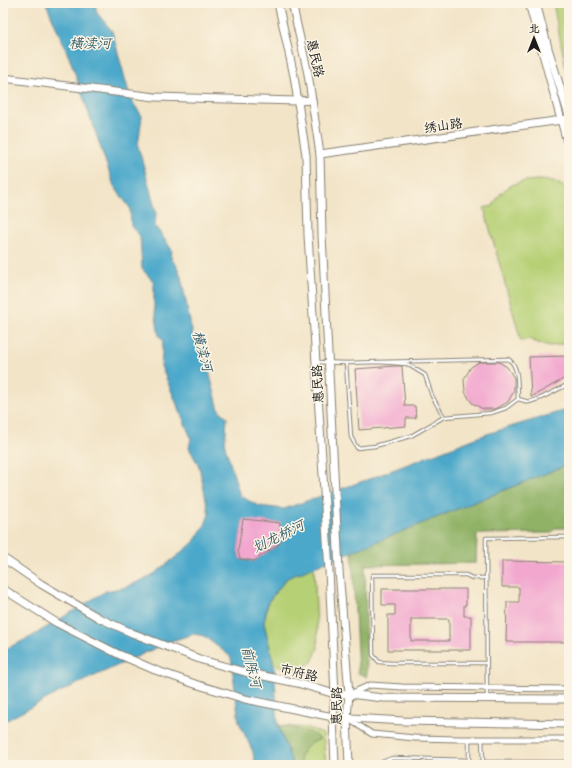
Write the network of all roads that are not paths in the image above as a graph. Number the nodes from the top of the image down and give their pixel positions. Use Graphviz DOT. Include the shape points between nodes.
graph roads {
  1 [pos="278,3"];
  2 [pos="292,3"];
  3 [pos="529,3"];
  4 [pos="536,3"];
  5 [pos="3,78"];
  6 [pos="312,100"];
  7 [pos="298,101"];
  8 [pos="569,116"];
  9 [pos="569,120"];
  10 [pos="561,121"];
  11 [pos="569,149"];
  12 [pos="320,154"];
  13 [pos="316,362"];
  14 [pos="328,362"];
  15 [pos="378,362"];
  16 [pos="346,363"];
  17 [pos="569,384"];
  18 [pos="518,399"];
  19 [pos="444,417"];
  20 [pos="569,537"];
  21 [pos="4,558"];
  22 [pos="486,578"];
  23 [pos="3,589"];
  24 [pos="487,663"];
  25 [pos="487,688"];
  26 [pos="569,689"];
  27 [pos="335,694"];
  28 [pos="349,694"];
  29 [pos="487,699"];
  30 [pos="569,699"];
  31 [pos="333,717"];
  32 [pos="347,718"];
  33 [pos="569,724"];
  34 [pos="469,739"];
  35 [pos="482,739"];
  36 [pos="569,739"];
  37 [pos="483,762"];
  38 [pos="569,762"];
  39 [pos="335,765"];
  40 [pos="349,765"];
  41 [pos="381,765"];
  42 [pos="475,765"];
  1 -- 7 [label="main road, 惠民路"];
  2 -- 6 [label="main road, 惠民路"];
  3 -- 10 [label="main road"];
  4 -- 8 [label="main road"];
  5 -- 7 [label="main road" via="155,97"];
  6 -- 7 [label="main road"];
  6 -- 12 [label="main road, 惠民路"];
  7 -- 13 [label="main road, 惠民路" via="306,155"];
  9 -- 10 [label="main road, 绣山路"];
  10 -- 11 [label="main road"];
  10 -- 12 [label="main road, 绣山路"];
  12 -- 14 [label="main road, 惠民路"];
  13 -- 14 [label="lane"];
  13 -- 27 [label="main road, 惠民路"];
  14 -- 16 [label="lane"];
  14 -- 28 [label="main road, 惠民路" via="339,570"];
  15 -- 16 [label="lane"];
  15 -- 18 [label="lane" via="508,358 516,371"];
  15 -- 19 [label="lane" via="407,364 425,375 432,396"];
  16 -- 19 [label="lane" via="351,437 357,448 411,436"];
  17 -- 18 [label="lane" via="530,402"];
  18 -- 19 [label="lane" via="506,408 491,413"];
  20 -- 22 [label="lane" via="486,538"];
  21 -- 27 [label="main road, 市府路" via="41,584 132,634 202,660"];
  22 -- 24 [label="lane"];
  22 -- 24 [label="lane" via="472,578 466,575 372,575 372,596 373,655 379,662"];
  23 -- 31 [label="main road" via="76,633 155,670 245,699"];
  24 -- 25 [label="lane"];
  25 -- 26 [label="street"];
  25 -- 28 [label="street" via="370,685"];
  25 -- 29 [label="lane"];
  27 -- 28 [label="main road, 市府路"];
  27 -- 31 [label="main road, 惠民路"];
  28 -- 29 [label="main road, 市府路" via="383,698"];
  28 -- 32 [label="main road, 惠民路"];
  29 -- 30 [label="main road, 市府路"];
  31 -- 32 [label="main road"];
  31 -- 39 [label="main road, 惠民路"];
  32 -- 33 [label="main road"];
  32 -- 34 [label="street" via="372,734"];
  32 -- 40 [label="main road, 惠民路"];
  34 -- 35 [label="street"];
  34 -- 41 [label="lane" via="469,760 392,758"];
  35 -- 36 [label="street"];
  35 -- 37 [label="lane"];
  37 -- 38 [label="lane"];
  37 -- 42 [label="lane"];
}
